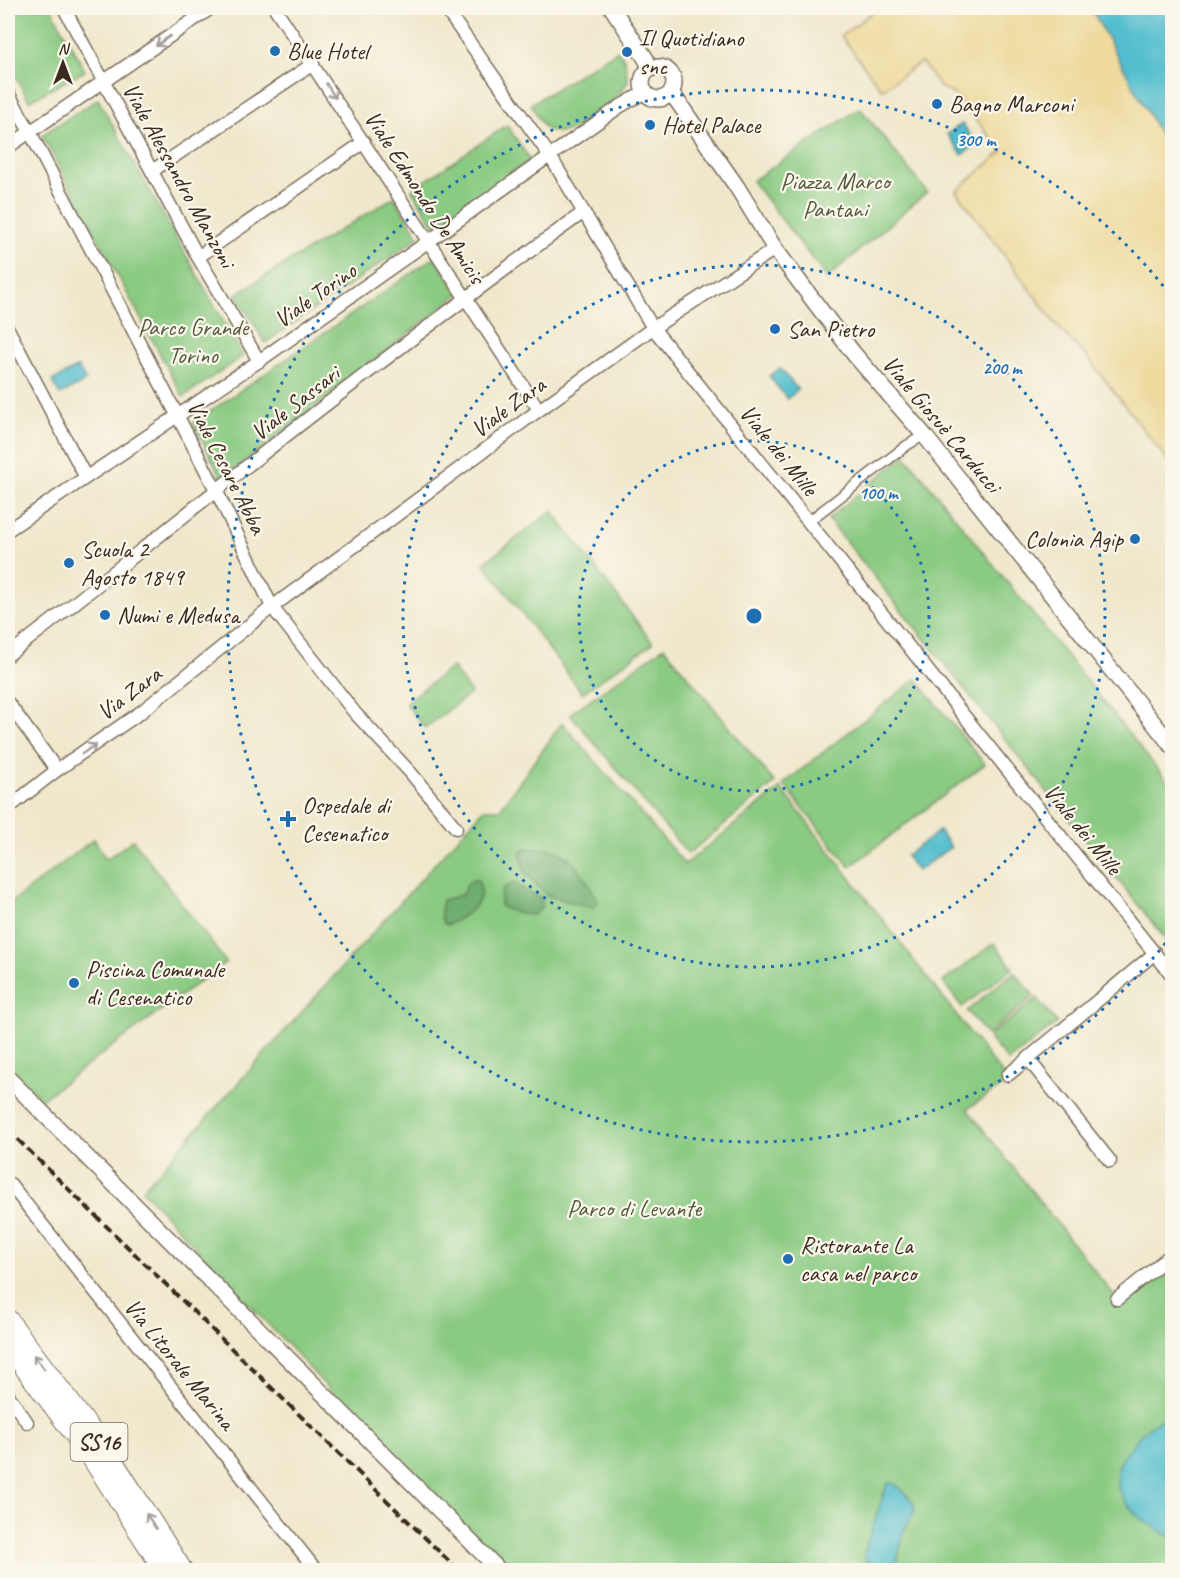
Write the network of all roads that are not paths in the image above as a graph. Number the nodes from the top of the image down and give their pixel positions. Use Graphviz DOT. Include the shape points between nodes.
graph roads {
  1 [pos="63,8"];
  2 [pos="211,8"];
  3 [pos="276,8"];
  4 [pos="445,8"];
  5 [pos="612,8"];
  6 [pos="312,64"];
  7 [pos="650,69"];
  8 [pos="104,81"];
  9 [pos="645,92"];
  10 [pos="670,92"];
  11 [pos="8,93"];
  12 [pos="30,132"];
  13 [pos="364,142"];
  14 [pos="8,147"];
  15 [pos="550,156"];
  16 [pos="152,171"];
  17 [pos="584,212"];
  18 [pos="429,241"];
  19 [pos="775,249"];
  20 [pos="198,257"];
  21 [pos="466,297"];
  22 [pos="653,328"];
  23 [pos="8,329"];
  24 [pos="259,361"];
  25 [pos="539,410"];
  26 [pos="178,414"];
  27 [pos="924,435"];
  28 [pos="85,476"];
  29 [pos="216,490"];
  30 [pos="809,521"];
  31 [pos="8,530"];
  32 [pos="272,607"];
  33 [pos="8,655"];
  34 [pos="8,704"];
  35 [pos="1173,746"];
  36 [pos="57,770"];
  37 [pos="8,808"];
  38 [pos="456,828"];
  39 [pos="1155,953"];
  40 [pos="1173,975"];
  41 [pos="1028,1059"];
  42 [pos="1008,1075"];
  43 [pos="8,1078"];
  44 [pos="1110,1161"];
  45 [pos="10,1184"];
  46 [pos="1173,1254"];
  47 [pos="1117,1299"];
  48 [pos="8,1320"];
  49 [pos="8,1345"];
  50 [pos="8,1395"];
  51 [pos="27,1422"];
  52 [pos="164,1570"];
  53 [pos="182,1570"];
  54 [pos="316,1570"];
  55 [pos="498,1570"];
  1 -- 8 [label="street, Viale Alessandro Manzoni"];
  2 -- 8 [label="street, one-way"];
  3 -- 6 [label="street, Viale Edmondo De Amicis"];
  4 -- 15 [label="street, Viale dei Mille"];
  5 -- 7 [label="street"];
  6 -- 13 [label="street, Viale Edmondo De Amicis, one-way"];
  6 -- 16 [label="street"];
  7 -- 9 [label="street" via="642,79"];
  7 -- 10 [label="street" via="660,67 670,72 674,82"];
  8 -- 12 [label="street"];
  8 -- 16 [label="street, Viale Alessandro Manzoni"];
  9 -- 10 [label="street" via="658,98"];
  9 -- 15 [label="street, Viale Torino"];
  10 -- 19 [label="street, Viale Giosuè Carducci"];
  11 -- 12 [label="street, Viale Cesare Abba"];
  12 -- 14 [label="street"];
  12 -- 26 [label="street, Viale Cesare Abba"];
  13 -- 18 [label="street, Viale Edmondo De Amicis"];
  13 -- 20 [label="street"];
  15 -- 17 [label="street, Viale dei Mille"];
  15 -- 18 [label="street, Viale Torino"];
  16 -- 20 [label="street, Viale Alessandro Manzoni"];
  17 -- 21 [label="street, Viale Sassari"];
  17 -- 22 [label="street, Viale dei Mille"];
  18 -- 21 [label="street, Viale Edmondo De Amicis"];
  18 -- 24 [label="street, Viale Torino"];
  19 -- 22 [label="street, Viale Zara"];
  19 -- 27 [label="street, Viale Giosuè Carducci" via="854,354"];
  20 -- 24 [label="street, Viale Alessandro Manzoni"];
  21 -- 25 [label="street, Viale Edmondo De Amicis"];
  21 -- 29 [label="street, Viale Sassari"];
  22 -- 25 [label="street, Viale Zara"];
  22 -- 30 [label="street, Viale dei Mille"];
  23 -- 28 [label="street"];
  24 -- 26 [label="street, Viale Torino"];
  25 -- 32 [label="street, Viale Zara"];
  26 -- 28 [label="street, Viale Torino"];
  26 -- 29 [label="street, Viale Cesare Abba"];
  27 -- 30 [label="street"];
  27 -- 35 [label="street, Viale Giosuè Carducci"];
  28 -- 31 [label="street, Viale Torino"];
  29 -- 32 [label="street, Viale Cesare Abba"];
  29 -- 33 [label="street, Viale Sassari"];
  30 -- 39 [label="street, Viale dei Mille"];
  36 -- 32 [label="street, Via Zara, one-way" via="141,712"];
  32 -- 38 [label="street, Viale Cesare Abba" via="355,713"];
  34 -- 36 [label="street"];
  36 -- 37 [label="street, Via Zara"];
  39 -- 40 [label="street, Viale dei Mille"];
  39 -- 41 [label="street"];
  41 -- 42 [label="street"];
  41 -- 44 [label="street"];
  43 -- 55 [label="street"];
  45 -- 54 [label="street, Via Litorale Marina"];
  46 -- 47 [label="street"];
  53 -- 48 [label="highway, SS16, one-way" via="107,1452"];
  49 -- 52 [label="highway, SS16" via="90,1455"];
  50 -- 51 [label="street"];
}
